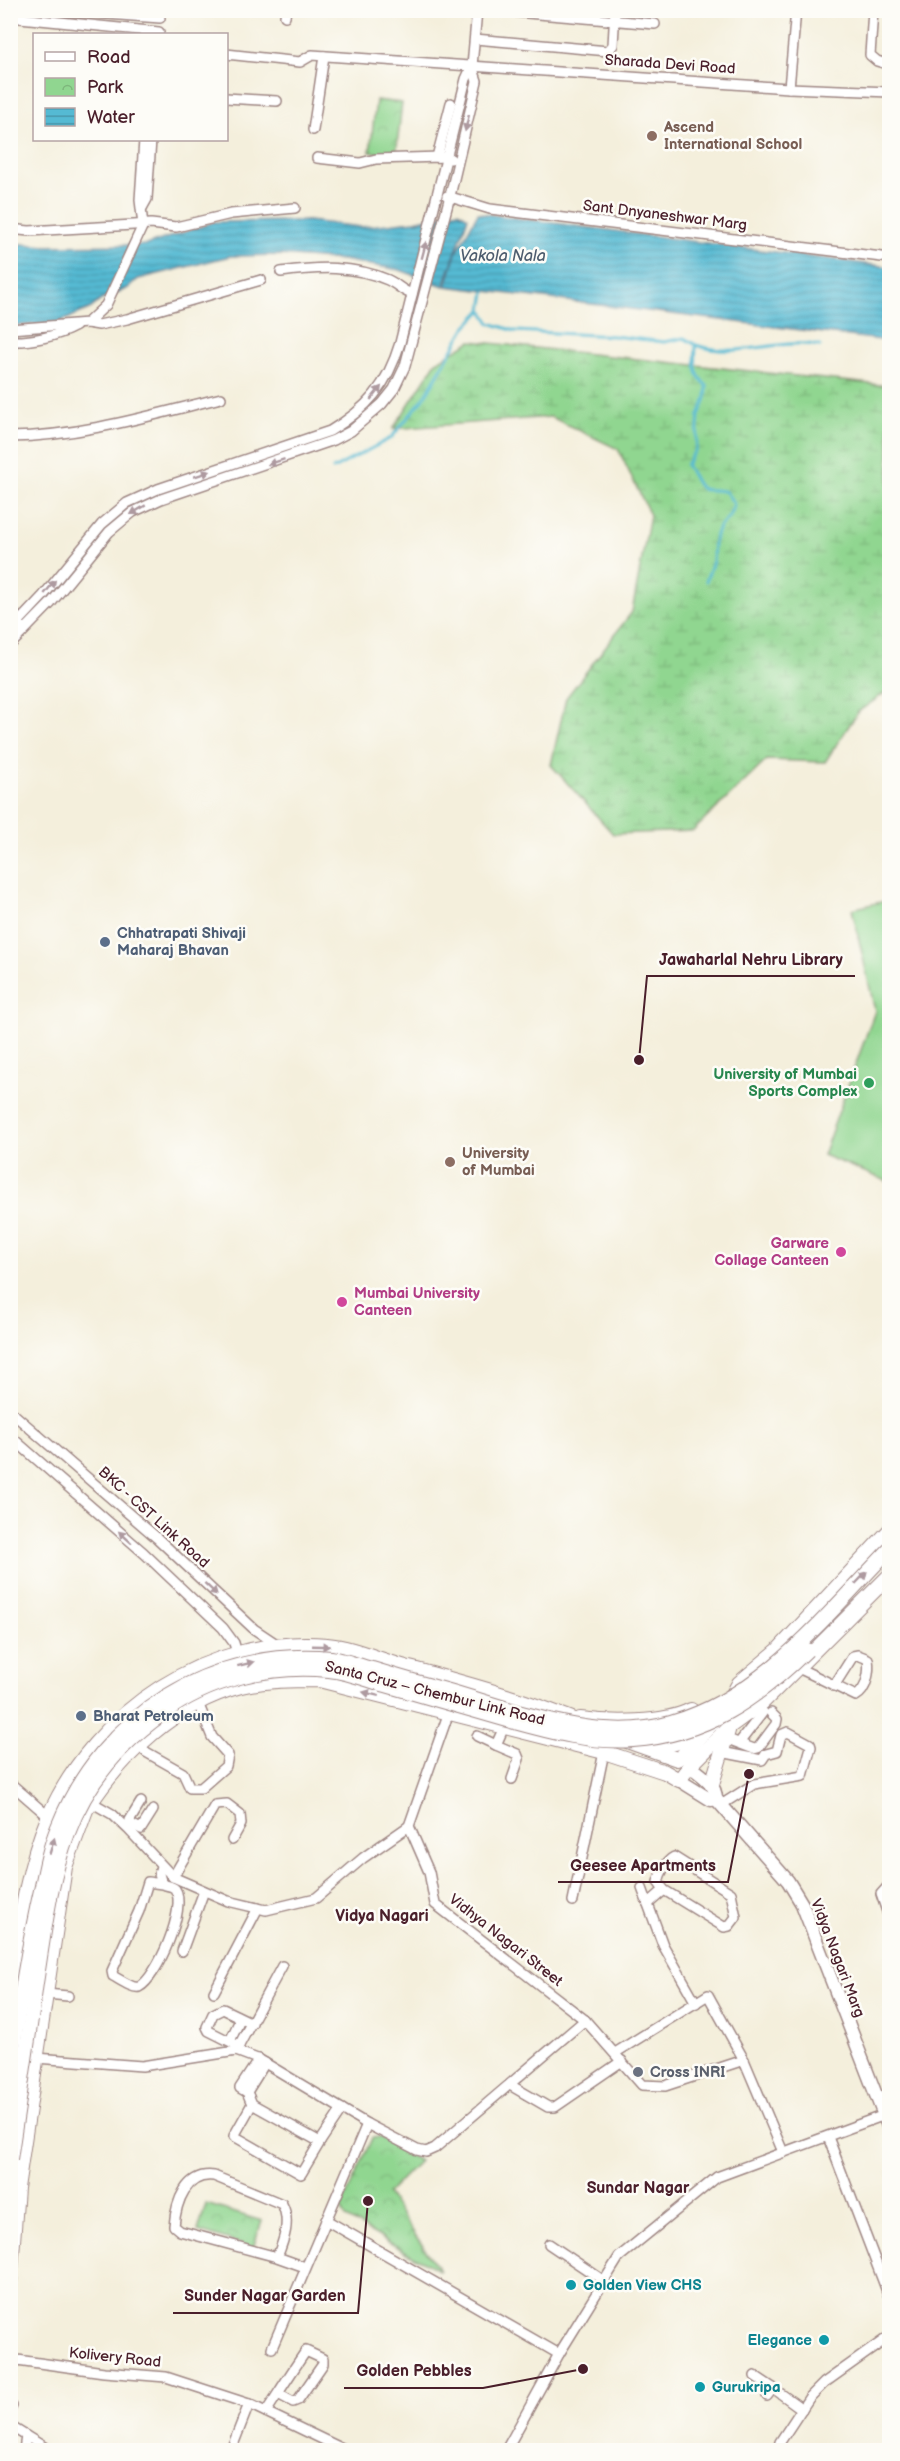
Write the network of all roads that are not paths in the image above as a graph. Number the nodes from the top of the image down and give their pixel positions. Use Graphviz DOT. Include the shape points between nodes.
graph roads {
  1 [pos="54,10"];
  2 [pos="477,10"];
  3 [pos="796,10"];
  4 [pos="873,10"];
  5 [pos="515,12"];
  6 [pos="156,14"];
  7 [pos="120,15"];
  8 [pos="615,15"];
  9 [pos="10,18"];
  10 [pos="656,24"];
  11 [pos="120,28"];
  12 [pos="154,33"];
  13 [pos="475,39"];
  14 [pos="228,54"];
  15 [pos="324,56"];
  16 [pos="890,65"];
  17 [pos="472,66"];
  18 [pos="789,87"];
  19 [pos="890,92"];
  20 [pos="228,98"];
  21 [pos="277,101"];
  22 [pos="314,130"];
  23 [pos="144,141"];
  24 [pos="151,141"];
  25 [pos="441,157"];
  26 [pos="317,158"];
  27 [pos="459,160"];
  28 [pos="438,195"];
  29 [pos="450,196"];
  30 [pos="142,208"];
  31 [pos="295,208"];
  32 [pos="143,225"];
  33 [pos="10,229"];
  34 [pos="890,258"];
  35 [pos="281,272"];
  36 [pos="261,280"];
  37 [pos="412,293"];
  38 [pos="83,324"];
  39 [pos="34,328"];
  40 [pos="12,329"];
  41 [pos="34,339"];
  42 [pos="11,341"];
  43 [pos="10,378"];
  44 [pos="221,398"];
  45 [pos="10,437"];
  46 [pos="295,444"];
  47 [pos="298,454"];
  48 [pos="35,604"];
  49 [pos="11,607"];
  50 [pos="43,612"];
  51 [pos="18,622"];
  52 [pos="10,630"];
  53 [pos="25,631"];
  54 [pos="10,645"];
  55 [pos="10,1411"];
  56 [pos="10,1436"];
  57 [pos="62,1455"];
  58 [pos="50,1471"];
  59 [pos="890,1530"];
  60 [pos="157,1538"];
  61 [pos="890,1549"];
  62 [pos="144,1553"];
  63 [pos="890,1566"];
  64 [pos="890,1575"];
  65 [pos="278,1645"];
  66 [pos="237,1653"];
  67 [pos="798,1668"];
  68 [pos="461,1682"];
  69 [pos="740,1682"];
  70 [pos="834,1686"];
  71 [pos="198,1703"];
  72 [pos="766,1709"];
  73 [pos="724,1710"];
  74 [pos="448,1713"];
  75 [pos="569,1717"];
  76 [pos="504,1727"];
  77 [pos="727,1732"];
  78 [pos="477,1736"];
  79 [pos="620,1738"];
  80 [pos="739,1743"];
  81 [pos="496,1744"];
  82 [pos="95,1745"];
  83 [pos="139,1745"];
  84 [pos="604,1752"];
  85 [pos="721,1752"];
  86 [pos="677,1759"];
  87 [pos="690,1766"];
  88 [pos="118,1767"];
  89 [pos="664,1772"];
  90 [pos="512,1779"];
  91 [pos="679,1780"];
  92 [pos="10,1783"];
  93 [pos="712,1784"];
  94 [pos="91,1802"];
  95 [pos="141,1802"];
  96 [pos="719,1802"];
  97 [pos="153,1810"];
  98 [pos="49,1817"];
  99 [pos="129,1826"];
  100 [pos="410,1826"];
  101 [pos="232,1840"];
  102 [pos="161,1866"];
  103 [pos="173,1877"];
  104 [pos="29,1879"];
  105 [pos="162,1884"];
  106 [pos="890,1884"];
  107 [pos="642,1888"];
  108 [pos="664,1890"];
  109 [pos="204,1891"];
  110 [pos="573,1900"];
  111 [pos="648,1904"];
  112 [pos="258,1908"];
  113 [pos="890,1920"];
  114 [pos="183,1951"];
  115 [pos="282,1966"];
  116 [pos="10,1990"];
  117 [pos="214,1992"];
  118 [pos="46,1994"];
  119 [pos="68,1996"];
  120 [pos="696,2003"];
  121 [pos="237,2016"];
  122 [pos="585,2020"];
  123 [pos="252,2023"];
  124 [pos="10,2028"];
  125 [pos="230,2041"];
  126 [pos="238,2048"];
  127 [pos="618,2057"];
  128 [pos="36,2058"];
  129 [pos="744,2060"];
  130 [pos="262,2061"];
  131 [pos="10,2068"];
  132 [pos="510,2085"];
  133 [pos="252,2104"];
  134 [pos="342,2109"];
  135 [pos="886,2114"];
  136 [pos="367,2124"];
  137 [pos="890,2132"];
  138 [pos="828,2137"];
  139 [pos="320,2142"];
  140 [pos="783,2152"];
  141 [pos="10,2158"];
  142 [pos="326,2220"];
  143 [pos="549,2244"];
  144 [pos="277,2257"];
  145 [pos="305,2268"];
  146 [pos="604,2281"];
  147 [pos="10,2282"];
  148 [pos="890,2299"];
  149 [pos="890,2336"];
  150 [pos="272,2348"];
  151 [pos="559,2354"];
  152 [pos="10,2359"];
  153 [pos="755,2376"];
  154 [pos="278,2394"];
  155 [pos="249,2404"];
  156 [pos="802,2409"];
  157 [pos="266,2412"];
  158 [pos="10,2426"];
  159 [pos="26,2436"];
  160 [pos="337,2448"];
  161 [pos="44,2449"];
  162 [pos="24,2451"];
  163 [pos="231,2451"];
  164 [pos="345,2451"];
  165 [pos="506,2451"];
  166 [pos="778,2451"];
  1 -- 7 [label="street"];
  2 -- 13 [label="street"];
  3 -- 18 [label="street"];
  4 -- 16 [label="street" via="870,55"];
  5 -- 8 [label="street"];
  6 -- 7 [label="street"];
  6 -- 12 [label="street"];
  7 -- 11 [label="street"];
  8 -- 10 [label="street"];
  8 -- 13 [label="street" via="613,45 608,51"];
  9 -- 11 [label="street"];
  11 -- 12 [label="street"];
  13 -- 17 [label="street"];
  14 -- 15 [label="street, Sharada Devi Road" via="300,62 308,56"];
  15 -- 17 [label="street, Sharada Devi Road"];
  15 -- 22 [label="street"];
  17 -- 18 [label="street, Sharada Devi Road"];
  17 -- 25 [label="street" via="452,103"];
  17 -- 27 [label="street, one-way" via="477,81"];
  18 -- 19 [label="street, Sharada Devi Road"];
  20 -- 21 [label="street"];
  23 -- 30 [label="street"];
  24 -- 30 [label="street" via="147,199"];
  25 -- 26 [label="street" via="376,159 360,164"];
  25 -- 27 [label="street"];
  25 -- 28 [label="street"];
  27 -- 29 [label="street"];
  28 -- 29 [label="street, Sant Dnyaneshwar Marg"];
  37 -- 28 [label="street, one-way"];
  29 -- 34 [label="street, Sant Dnyaneshwar Marg" via="490,209"];
  29 -- 47 [label="street" via="405,366 394,389 351,431"];
  30 -- 32 [label="street"];
  31 -- 32 [label="street" via="231,214 176,226"];
  32 -- 33 [label="street"];
  32 -- 38 [label="street" via="106,305"];
  35 -- 37 [label="street" via="348,268 388,280"];
  36 -- 38 [label="street" via="128,319"];
  46 -- 37 [label="street, one-way" via="330,431 374,397 393,365"];
  38 -- 39 [label="street"];
  38 -- 41 [label="street"];
  39 -- 40 [label="street"];
  39 -- 41 [label="street"];
  40 -- 42 [label="street"];
  41 -- 42 [label="street"];
  42 -- 43 [label="street"];
  44 -- 45 [label="street" via="74,433"];
  46 -- 47 [label="street"];
  48 -- 46 [label="street, one-way" via="102,524 127,503"];
  47 -- 50 [label="street, one-way" via="133,512 109,532"];
  48 -- 50 [label="street"];
  48 -- 51 [label="street"];
  49 -- 51 [label="street"];
  50 -- 53 [label="street"];
  51 -- 52 [label="street"];
  51 -- 53 [label="street"];
  53 -- 54 [label="street"];
  55 -- 57 [label="street, BKC - CST Link Road"];
  56 -- 58 [label="street"];
  57 -- 58 [label="street"];
  57 -- 60 [label="street, BKC - CST Link Road"];
  62 -- 58 [label="street, one-way"];
  59 -- 69 [label="highway" via="778,1650"];
  60 -- 62 [label="street"];
  60 -- 65 [label="street, BKC - CST Link Road, one-way" via="254,1629"];
  131 -- 61 [label="highway, one-way, bridge" via="30,1938 58,1827 79,1784 99,1756 122,1731 176,1689 220,1670 261,1660 334,1659 546,1719 592,1728 631,1729 668,1724 735,1696 769,1672"];
  62 -- 66 [label="street" via="223,1628"];
  63 -- 141 [label="highway, bridge" via="776,1681 741,1706 671,1735 632,1740 591,1739 543,1730 332,1670 262,1671 224,1681 182,1699 130,1739 108,1763 68,1831 43,1939"];
  64 -- 67 [label="highway"];
  65 -- 66 [label="highway, Santa Cruz – Chembur Link Road"];
  65 -- 68 [label="highway, Santa Cruz – Chembur Link Road, one-way" via="329,1645"];
  66 -- 82 [label="highway, Santa Cruz – Chembur Link Road" via="210,1661 149,1694"];
  67 -- 70 [label="street"];
  67 -- 72 [label="highway"];
  68 -- 74 [label="street"];
  68 -- 75 [label="highway, Santa Cruz – Chembur Link Road"];
  69 -- 72 [label="highway"];
  69 -- 73 [label="highway"];
  69 -- 75 [label="highway" via="687,1712 643,1721 605,1722"];
  70 -- 70 [label="street" via="856,1696 861,1694 870,1670 868,1659 853,1656"];
  74 -- 71 [label="highway, Santa Cruz – Chembur Link Road, one-way" via="319,1680 241,1686"];
  71 -- 83 [label="highway, Santa Cruz – Chembur Link Road"];
  71 -- 83 [label="street" via="212,1737 228,1755 226,1766 201,1788 190,1788 183,1773"];
  72 -- 77 [label="highway"];
  72 -- 80 [label="street"];
  72 -- 80 [label="street" via="777,1719 776,1724 758,1748"];
  73 -- 79 [label="highway" via="696,1735 674,1742 653,1746"];
  73 -- 86 [label="highway"];
  74 -- 76 [label="highway, Santa Cruz – Chembur Link Road"];
  74 -- 100 [label="street"];
  75 -- 79 [label="highway, Santa Cruz – Chembur Link Road"];
  76 -- 81 [label="street"];
  76 -- 84 [label="highway, Santa Cruz – Chembur Link Road"];
  77 -- 80 [label="street"];
  77 -- 85 [label="highway"];
  77 -- 87 [label="highway"];
  78 -- 81 [label="street"];
  79 -- 86 [label="highway, Santa Cruz – Chembur Link Road"];
  81 -- 90 [label="street" via="517,1754"];
  82 -- 88 [label="highway"];
  82 -- 98 [label="highway, Santa Cruz – Chembur Link Road" via="62,1791"];
  83 -- 88 [label="highway, Santa Cruz – Chembur Link Road"];
  84 -- 89 [label="highway, Santa Cruz – Chembur Link Road"];
  84 -- 110 [label="street"];
  85 -- 93 [label="highway"];
  85 -- 96 [label="street" via="762,1760 779,1748 781,1735 788,1732 811,1747 803,1776 754,1784"];
  86 -- 87 [label="highway, Santa Cruz – Chembur Link Road"];
  86 -- 89 [label="highway"];
  87 -- 91 [label="highway"];
  87 -- 93 [label="main road"];
  88 -- 94 [label="highway, Santa Cruz – Chembur Link Road"];
  89 -- 91 [label="highway, Santa Cruz – Chembur Link Road"];
  91 -- 96 [label="main road, Vidya Nagari Marg"];
  92 -- 98 [label="street"];
  93 -- 96 [label="main road, Vidya Nagari Marg"];
  94 -- 99 [label="street"];
  94 -- 118 [label="highway, Santa Cruz – Chembur Link Road" via="65,1867"];
  95 -- 99 [label="street"];
  96 -- 135 [label="main road, Vidya Nagari Marg" via="788,1881 802,1904"];
  97 -- 99 [label="street" via="141,1829"];
  98 -- 104 [label="highway, Santa Cruz – Chembur Link Road"];
  99 -- 102 [label="street"];
  100 -- 112 [label="street" via="363,1858 316,1898 266,1910"];
  100 -- 122 [label="street, Vidhya Nagari Street" via="429,1872 435,1904"];
  101 -- 103 [label="street" via="241,1824 240,1814 227,1804 215,1805"];
  102 -- 103 [label="street"];
  102 -- 105 [label="street"];
  103 -- 109 [label="street"];
  104 -- 116 [label="highway, Santa Cruz – Chembur Link Road"];
  104 -- 124 [label="highway" via="34,1884"];
  105 -- 105 [label="street" via="175,1889 178,1913 155,1971 135,1987 113,1976 112,1971 148,1882"];
  106 -- 113 [label="street" via="881,1894"];
  107 -- 111 [label="street"];
  108 -- 108 [label="street" via="658,1882 659,1875 674,1857 731,1893 736,1917 724,1927"];
  108 -- 111 [label="street"];
  109 -- 112 [label="street"];
  109 -- 114 [label="street"];
  111 -- 120 [label="street" via="663,1945"];
  112 -- 117 [label="street"];
  115 -- 123 [label="street"];
  118 -- 119 [label="street"];
  118 -- 128 [label="highway, Santa Cruz – Chembur Link Road"];
  120 -- 127 [label="street"];
  120 -- 129 [label="street" via="708,1995"];
  121 -- 123 [label="street"];
  121 -- 125 [label="street" via="239,2022"];
  121 -- 125 [label="street" via="217,2010 207,2027"];
  122 -- 127 [label="street, Vidhya Nagari Street"];
  122 -- 132 [label="street"];
  123 -- 126 [label="street"];
  125 -- 126 [label="street"];
  126 -- 128 [label="street" via="141,2066"];
  126 -- 130 [label="street"];
  127 -- 129 [label="street, Vidhya Nagari Street" via="642,2085 665,2086"];
  127 -- 132 [label="street" via="555,2107 548,2107"];
  128 -- 147 [label="highway, Santa Cruz – Chembur Link Road" via="17,2188"];
  129 -- 140 [label="street"];
  130 -- 133 [label="street" via="244,2090"];
  130 -- 134 [label="street"];
  132 -- 136 [label="street" via="435,2148 426,2151"];
  133 -- 139 [label="street"];
  133 -- 139 [label="street" via="234,2136 301,2174"];
  134 -- 136 [label="street"];
  134 -- 139 [label="street"];
  135 -- 137 [label="main road, Vidya Nagari Marg"];
  135 -- 138 [label="street"];
  136 -- 142 [label="street"];
  138 -- 140 [label="street"];
  138 -- 148 [label="street"];
  140 -- 146 [label="street" via="717,2177 619,2257"];
  142 -- 145 [label="street"];
  142 -- 151 [label="street"];
  143 -- 146 [label="street"];
  144 -- 144 [label="street" via="284,2239 286,2213 282,2204 214,2176 195,2177 184,2191 174,2226"];
  144 -- 145 [label="street"];
  145 -- 150 [label="street"];
  146 -- 151 [label="street"];
  149 -- 156 [label="street" via="824,2383"];
  151 -- 165 [label="street"];
  152 -- 155 [label="street, Kolivery Road" via="166,2377"];
  153 -- 156 [label="street" via="770,2392"];
  154 -- 154 [label="street" via="306,2351 322,2359 323,2364 298,2400 293,2402"];
  154 -- 157 [label="street"];
  155 -- 157 [label="street, Kolivery Road"];
  155 -- 163 [label="street"];
  156 -- 166 [label="street"];
  157 -- 160 [label="street, Kolivery Road"];
  158 -- 159 [label="street"];
  159 -- 161 [label="street"];
  159 -- 162 [label="street"];
  160 -- 164 [label="street, Kolivery Road"];
}
